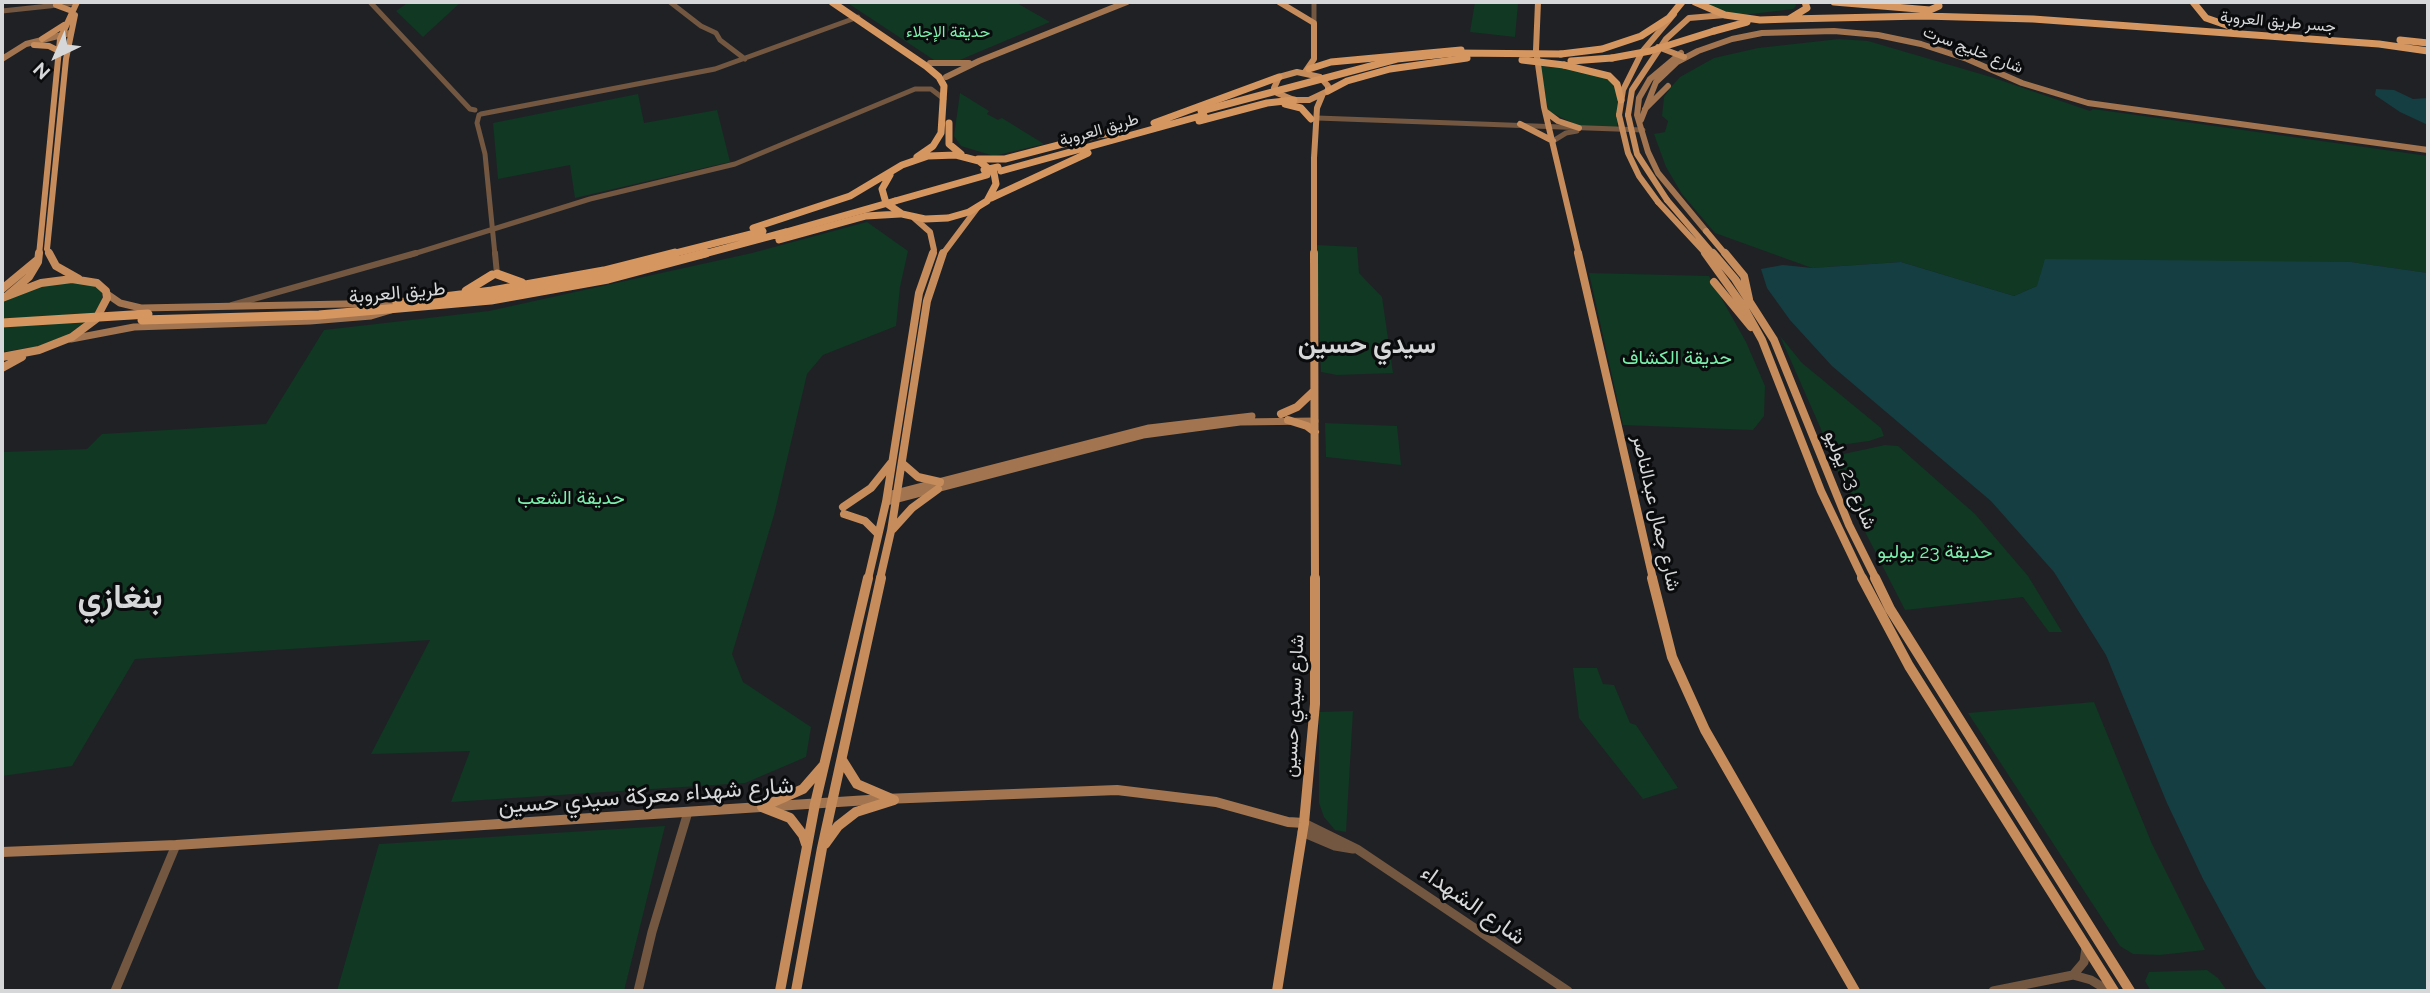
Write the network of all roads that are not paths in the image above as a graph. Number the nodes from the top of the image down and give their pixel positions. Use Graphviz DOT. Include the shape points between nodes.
graph roads {
  1 [pos="79,2"];
  2 [pos="370,2"];
  3 [pos="670,2"];
  4 [pos="834,2"];
  5 [pos="1127,2"];
  6 [pos="1279,2"];
  7 [pos="1314,2"];
  8 [pos="1538,2"];
  9 [pos="1682,2"];
  10 [pos="1695,2"];
  11 [pos="1805,2"];
  12 [pos="1834,2"];
  13 [pos="1939,2"];
  14 [pos="2193,2"];
  15 [pos="58,3"];
  16 [pos="2,10"];
  17 [pos="72,10"];
  18 [pos="1674,14"];
  19 [pos="1725,15"];
  20 [pos="857,17"];
  21 [pos="1789,19"];
  22 [pos="1760,20"];
  23 [pos="1314,23"];
  24 [pos="65,24"];
  25 [pos="65,36"];
  26 [pos="42,38"];
  27 [pos="2428,43"];
  28 [pos="34,46"];
  29 [pos="1658,47"];
  30 [pos="59,51"];
  31 [pos="2428,51"];
  32 [pos="1561,54"];
  33 [pos="1681,56"];
  34 [pos="1467,58"];
  35 [pos="745,59"];
  36 [pos="1522,60"];
  37 [pos="2,61"];
  38 [pos="979,61"];
  39 [pos="930,63"];
  40 [pos="1306,71"];
  41 [pos="942,77"];
  42 [pos="1279,77"];
  43 [pos="1668,86"];
  44 [pos="927,88"];
  45 [pos="1325,94"];
  46 [pos="944,99"];
  47 [pos="1621,100"];
  48 [pos="1297,101"];
  49 [pos="1267,103"];
  50 [pos="1645,109"];
  51 [pos="1546,112"];
  52 [pos="475,113"];
  53 [pos="1203,113"];
  54 [pos="1624,115"];
  55 [pos="1314,119"];
  56 [pos="1641,120"];
  57 [pos="1521,124"];
  58 [pos="1550,126"];
  59 [pos="1579,128"];
  60 [pos="1143,129"];
  61 [pos="1643,132"];
  62 [pos="1124,134"];
  63 [pos="1553,141"];
  64 [pos="2428,150"];
  65 [pos="968,157"];
  66 [pos="910,162"];
  67 [pos="890,174"];
  68 [pos="987,201"];
  69 [pos="1663,201"];
  70 [pos="978,207"];
  71 [pos="902,214"];
  72 [pos="914,218"];
  73 [pos="1706,231"];
  74 [pos="491,232"];
  75 [pos="669,260"];
  76 [pos="495,274"];
  77 [pos="79,279"];
  78 [pos="540,282"];
  79 [pos="1714,282"];
  80 [pos="4,294"];
  81 [pos="107,294"];
  82 [pos="456,295"];
  83 [pos="1750,301"];
  84 [pos="232,305"];
  85 [pos="394,306"];
  86 [pos="146,314"];
  87 [pos="2,323"];
  88 [pos="125,328"];
  89 [pos="2,329"];
  90 [pos="1759,335"];
  91 [pos="64,340"];
  92 [pos="30,353"];
  93 [pos="2,357"];
  94 [pos="2,368"];
  95 [pos="1314,390"];
  96 [pos="1284,417"];
  97 [pos="1314,418"];
  98 [pos="1315,432"];
  99 [pos="892,462"];
  100 [pos="903,464"];
  101 [pos="939,486"];
  102 [pos="892,497"];
  103 [pos="891,531"];
  104 [pos="878,534"];
  105 [pos="1890,609"];
  106 [pos="1877,610"];
  107 [pos="827,760"];
  108 [pos="842,760"];
  109 [pos="894,800"];
  110 [pos="833,803"];
  111 [pos="815,804"];
  112 [pos="762,807"];
  113 [pos="688,811"];
  114 [pos="1303,828"];
  115 [pos="176,845"];
  116 [pos="807,848"];
  117 [pos="822,848"];
  118 [pos="2,852"];
  119 [pos="2085,943"];
  120 [pos="2073,975"];
  121 [pos="115,991"];
  122 [pos="638,991"];
  123 [pos="780,991"];
  124 [pos="796,991"];
  125 [pos="1277,991"];
  126 [pos="1568,991"];
  127 [pos="1855,991"];
  128 [pos="1993,991"];
  129 [pos="2112,991"];
  130 [pos="2130,991"];
  1 -- 15 [label="street"];
  1 -- 17 [label="main road"];
  1 -- 25 [label="main road"];
  2 -- 52 [label="street"];
  3 -- 35 [label="street"];
  4 -- 20 [label="highway"];
  5 -- 38 [label="main road"];
  6 -- 23 [label="main road"];
  7 -- 23 [label="street"];
  8 -- 51 [label="main road, شارع جمال عبدالناصر" via="1535,50"];
  9 -- 18 [label="highway"];
  10 -- 19 [label="highway"];
  11 -- 21 [label="highway" via="1804,12"];
  12 -- 13 [label="highway" via="1930,10"];
  14 -- 27 [label="highway" via="2202,15 2217,24"];
  15 -- 16 [label="street"];
  15 -- 17 [label="main road"];
  17 -- 24 [label="main road"];
  18 -- 32 [label="highway" via="1625,43"];
  18 -- 47 [label="main road, شارع 23 يوليو" via="1639,58"];
  19 -- 22 [label="highway"];
  19 -- 29 [label="main road, شارع 23 يوليو" via="1689,18"];
  20 -- 35 [label="street"];
  20 -- 39 [label="highway"];
  20 -- 41 [label="highway"];
  21 -- 22 [label="highway, جسر طريق العروبة"];
  21 -- 31 [label="highway, جسر طريق العروبة" via="2033,19"];
  22 -- 36 [label="highway, bridge" via="1612,58"];
  23 -- 40 [label="main road" via="1315,48"];
  24 -- 25 [label="main road"];
  24 -- 26 [label="main road"];
  25 -- 26 [label="main road"];
  25 -- 28 [label="main road"];
  25 -- 30 [label="main road"];
  25 -- 77 [label="main road" via="47,249 56,267"];
  26 -- 37 [label="main road" via="19,47"];
  28 -- 30 [label="main road"];
  28 -- 37 [label="main road"];
  29 -- 33 [label="main road"];
  29 -- 54 [label="main road, شارع 23 يوليو" via="1632,90"];
  30 -- 80 [label="main road" via="38,259"];
  32 -- 40 [label="highway, bridge" via="1434,51 1331,62"];
  32 -- 53 [label="highway, bridge" via="1455,53 1397,59"];
  33 -- 50 [label="main road, شارع خليج سرت" via="1656,82"];
  33 -- 56 [label="main road, شارع خليج سرت" via="1655,73 1642,91 1637,108"];
  33 -- 64 [label="main road, شارع خليج سرت" via="1749,36 1848,31 1938,49 2075,100"];
  34 -- 36 [label="highway, bridge"];
  34 -- 45 [label="highway" via="1377,72"];
  34 -- 53 [label="highway, bridge" via="1386,65"];
  35 -- 52 [label="street" via="710,71"];
  36 -- 47 [label="highway, bridge" via="1609,76 1617,84"];
  38 -- 39 [label="main road"];
  38 -- 41 [label="main road"];
  39 -- 41 [label="highway"];
  40 -- 42 [label="main road"];
  40 -- 45 [label="main road" via="1328,86"];
  41 -- 44 [label="street"];
  41 -- 46 [label="highway"];
  41 -- 65 [label="highway" via="951,98 948,139 952,148"];
  42 -- 48 [label="main road" via="1274,82 1277,93"];
  42 -- 60 [label="highway"];
  43 -- 50 [label="main road"];
  44 -- 46 [label="street"];
  44 -- 74 [label="street" via="911,90 735,164 603,195"];
  45 -- 48 [label="main road"];
  45 -- 55 [label="main road"];
  46 -- 66 [label="highway" via="939,137"];
  47 -- 54 [label="main road, شارع 23 يوليو"];
  48 -- 49 [label="highway"];
  48 -- 55 [label="main road"];
  49 -- 55 [label="highway" via="1296,106"];
  49 -- 60 [label="highway" via="1183,125"];
  50 -- 56 [label="main road, شارع خليج سرت"];
  51 -- 58 [label="main road, شارع جمال عبدالناصر"];
  51 -- 59 [label="main road"];
  52 -- 74 [label="street" via="485,154"];
  53 -- 60 [label="highway, طريق العروبة"];
  54 -- 69 [label="main road, شارع 23 يوليو, bridge" via="1628,153 1639,176"];
  55 -- 57 [label="street"];
  55 -- 95 [label="main road, شارع سيدي حسين"];
  56 -- 61 [label="main road"];
  57 -- 58 [label="street"];
  57 -- 63 [label="main road"];
  58 -- 59 [label="street"];
  58 -- 63 [label="main road, شارع جمال عبدالناصر"];
  59 -- 61 [label="street"];
  60 -- 62 [label="highway, طريق العروبة"];
  61 -- 63 [label="street" via="1577,131"];
  61 -- 73 [label="main road" via="1664,183"];
  62 -- 65 [label="highway" via="1097,135 1005,159"];
  62 -- 68 [label="highway"];
  62 -- 75 [label="highway, طريق العروبة, bridge"];
  63 -- 127 [label="main road, شارع جمال عبدالناصر" via="1672,657 1705,730"];
  65 -- 66 [label="highway" via="937,155"];
  65 -- 68 [label="highway" via="990,169 996,178"];
  66 -- 67 [label="highway"];
  67 -- 71 [label="highway" via="883,184 884,199"];
  67 -- 75 [label="highway" via="839,200"];
  68 -- 70 [label="highway"];
  69 -- 83 [label="main road, شارع 23 يوليو" via="1713,251"];
  69 -- 90 [label="main road, شارع 23 يوليو" via="1714,265"];
  70 -- 72 [label="highway" via="948,218"];
  70 -- 100 [label="main road" via="944,250 930,287"];
  71 -- 72 [label="highway"];
  71 -- 75 [label="highway" via="866,216 740,251"];
  72 -- 99 [label="main road" via="930,232 934,245 919,293"];
  73 -- 83 [label="main road" via="1744,276"];
  74 -- 76 [label="street"];
  74 -- 84 [label="street"];
  75 -- 78 [label="highway, طريق العروبة"];
  75 -- 85 [label="highway, طريق العروبة" via="539,293"];
  76 -- 78 [label="highway" via="515,282"];
  76 -- 82 [label="highway"];
  77 -- 80 [label="main road" via="41,283"];
  77 -- 81 [label="main road" via="97,283"];
  78 -- 82 [label="highway, طريق العروبة"];
  79 -- 90 [label="main road"];
  81 -- 86 [label="main road"];
  81 -- 91 [label="main road" via="100,315"];
  82 -- 85 [label="highway, طريق العروبة"];
  83 -- 105 [label="main road, شارع 23 يوليو" via="1780,353 1845,516"];
  84 -- 85 [label="main road"];
  84 -- 86 [label="main road"];
  85 -- 86 [label="highway, طريق العروبة" via="286,316"];
  85 -- 88 [label="main road" via="371,316 323,320"];
  86 -- 87 [label="highway, طريق العروبة, bridge"];
  86 -- 88 [label="main road" via="126,311 116,316 113,325"];
  86 -- 89 [label="highway, طريق العروبة"];
  88 -- 91 [label="main road"];
  90 -- 106 [label="main road, شارع 23 يوليو" via="1821,491"];
  91 -- 92 [label="main road"];
  92 -- 93 [label="main road"];
  92 -- 94 [label="main road"];
  95 -- 96 [label="main road"];
  95 -- 97 [label="main road, شارع سيدي حسين"];
  96 -- 97 [label="main road"];
  96 -- 98 [label="main road"];
  96 -- 101 [label="main road" via="1143,435"];
  97 -- 98 [label="main road, شارع سيدي حسين"];
  98 -- 114 [label="main road, شارع سيدي حسين" via="1315,704"];
  99 -- 102 [label="main road"];
  99 -- 104 [label="main road" via="844,511"];
  100 -- 101 [label="main road"];
  100 -- 102 [label="main road"];
  101 -- 102 [label="main road"];
  101 -- 103 [label="main road"];
  102 -- 103 [label="main road"];
  102 -- 104 [label="main road"];
  103 -- 108 [label="main road"];
  104 -- 107 [label="main road"];
  105 -- 106 [label="main road"];
  105 -- 130 [label="main road, شارع 23 يوليو"];
  106 -- 119 [label="main road, شارع 23 يوليو"];
  107 -- 111 [label="main road"];
  107 -- 112 [label="main road" via="803,789"];
  108 -- 109 [label="main road" via="857,784"];
  108 -- 110 [label="main road"];
  109 -- 110 [label="main road, شارع شهداء معركة سيدي حسين"];
  109 -- 114 [label="main road, شارع شهداء معركة سيدي حسين" via="1117,790 1216,802"];
  109 -- 117 [label="main road" via="856,812"];
  110 -- 111 [label="main road, شارع شهداء معركة سيدي حسين"];
  110 -- 117 [label="main road"];
  111 -- 112 [label="main road, شارع شهداء معركة سيدي حسين"];
  111 -- 116 [label="main road"];
  112 -- 113 [label="main road, شارع شهداء معركة سيدي حسين"];
  112 -- 116 [label="main road" via="790,818"];
  113 -- 115 [label="main road, شارع شهداء معركة سيدي حسين"];
  113 -- 122 [label="street"];
  114 -- 125 [label="main road, شارع سيدي حسين"];
  114 -- 126 [label="street, شارع الشهداء" via="1335,846 1357,849"];
  115 -- 118 [label="main road, شارع شهداء معركة سيدي حسين"];
  115 -- 121 [label="street"];
  116 -- 123 [label="main road"];
  117 -- 124 [label="main road"];
  119 -- 120 [label="street" via="2084,962"];
  119 -- 129 [label="main road, شارع 23 يوليو"];
  120 -- 128 [label="street"];
  120 -- 129 [label="street"];
}
